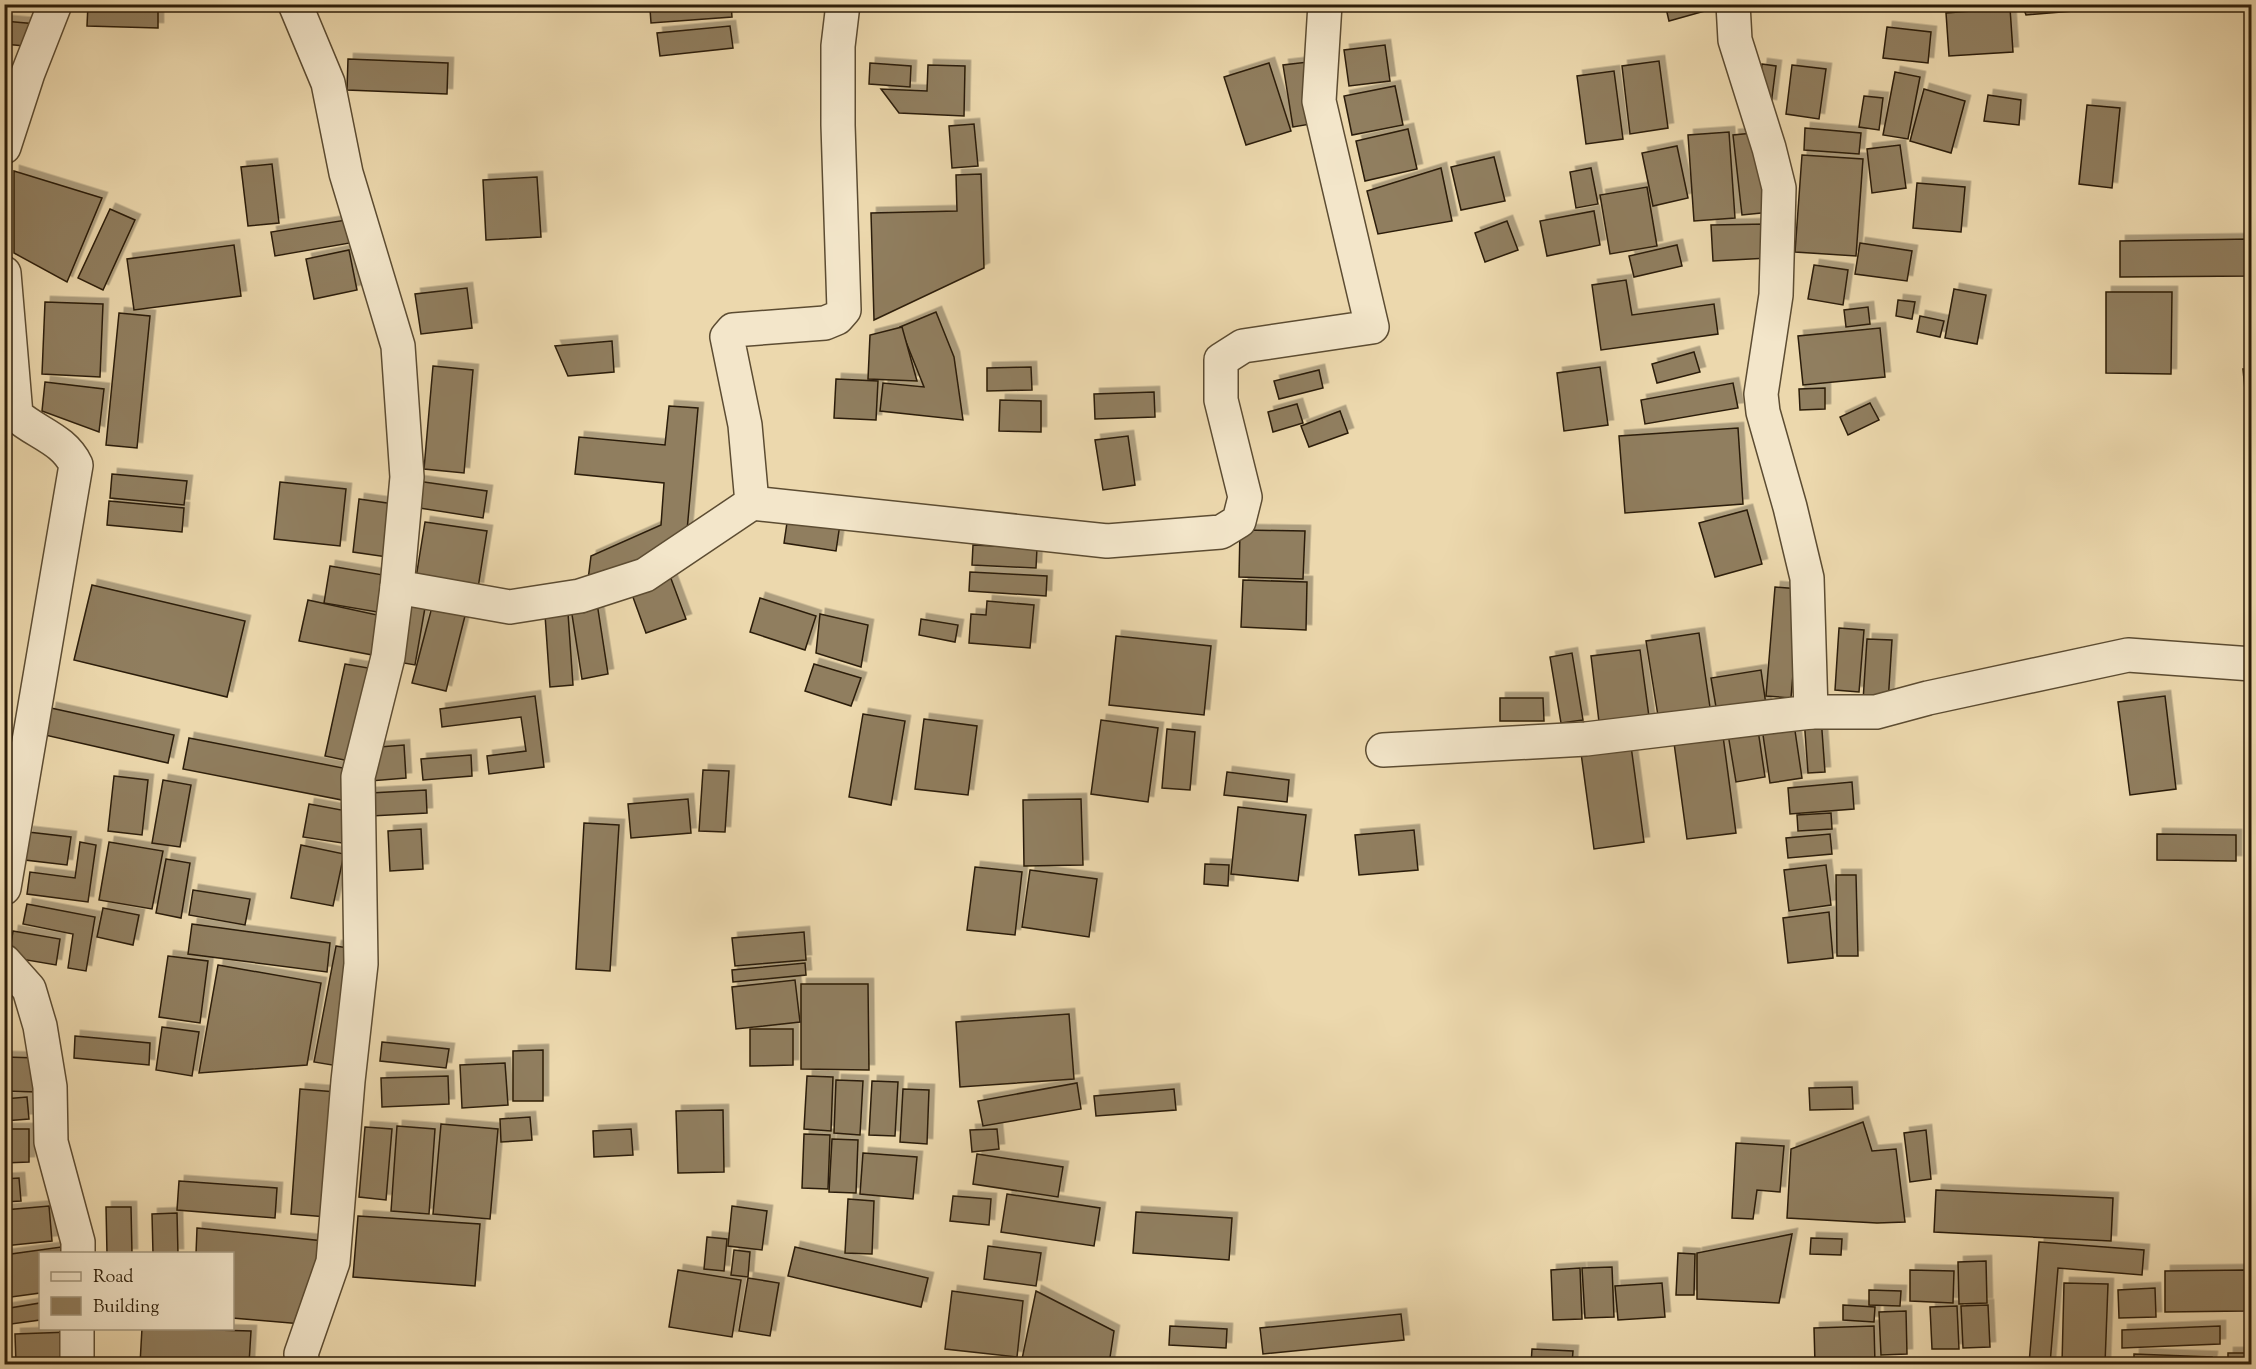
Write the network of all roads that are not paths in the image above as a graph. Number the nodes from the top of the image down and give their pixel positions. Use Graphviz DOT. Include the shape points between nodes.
graph roads {
  1 [pos="55,4"];
  2 [pos="295,4"];
  3 [pos="843,4"];
  4 [pos="1325,4"];
  5 [pos="1733,4"];
  6 [pos="4,147"];
  7 [pos="4,273"];
  8 [pos="752,503"];
  9 [pos="397,587"];
  10 [pos="2252,664"];
  11 [pos="1811,712"];
  12 [pos="1383,750"];
  13 [pos="4,888"];
  14 [pos="4,961"];
  15 [pos="78,1252"];
  16 [pos="77,1330"];
  17 [pos="77,1365"];
  18 [pos="303,1365"];
  1 -- 6 [label="street"];
  2 -- 9 [label="street" via="328,83 346,173 398,346 407,477"];
  3 -- 8 [label="street" via="837,46 844,310 837,318 825,322 733,330 727,337 745,425"];
  4 -- 8 [label="street" via="1319,101 1372,327 1243,346 1221,360 1221,400 1245,497 1239,521 1221,532 1107,542"];
  5 -- 11 [label="street" via="1735,40 1779,188 1776,295 1761,394 1807,578"];
  7 -- 13 [label="street" via="16,415 63,445 76,465"];
  8 -- 9 [label="street" via="645,575 580,596 510,607"];
  9 -- 18 [label="street" via="388,657 358,777 361,963 333,1262 301,1354"];
  10 -- 11 [label="street" via="2128,655 1876,712"];
  11 -- 12 [label="street" via="1586,739"];
  14 -- 15 [label="street" via="29,989 40,1026 50,1087 51,1142"];
  16 -- 17 [label="street"];
}
